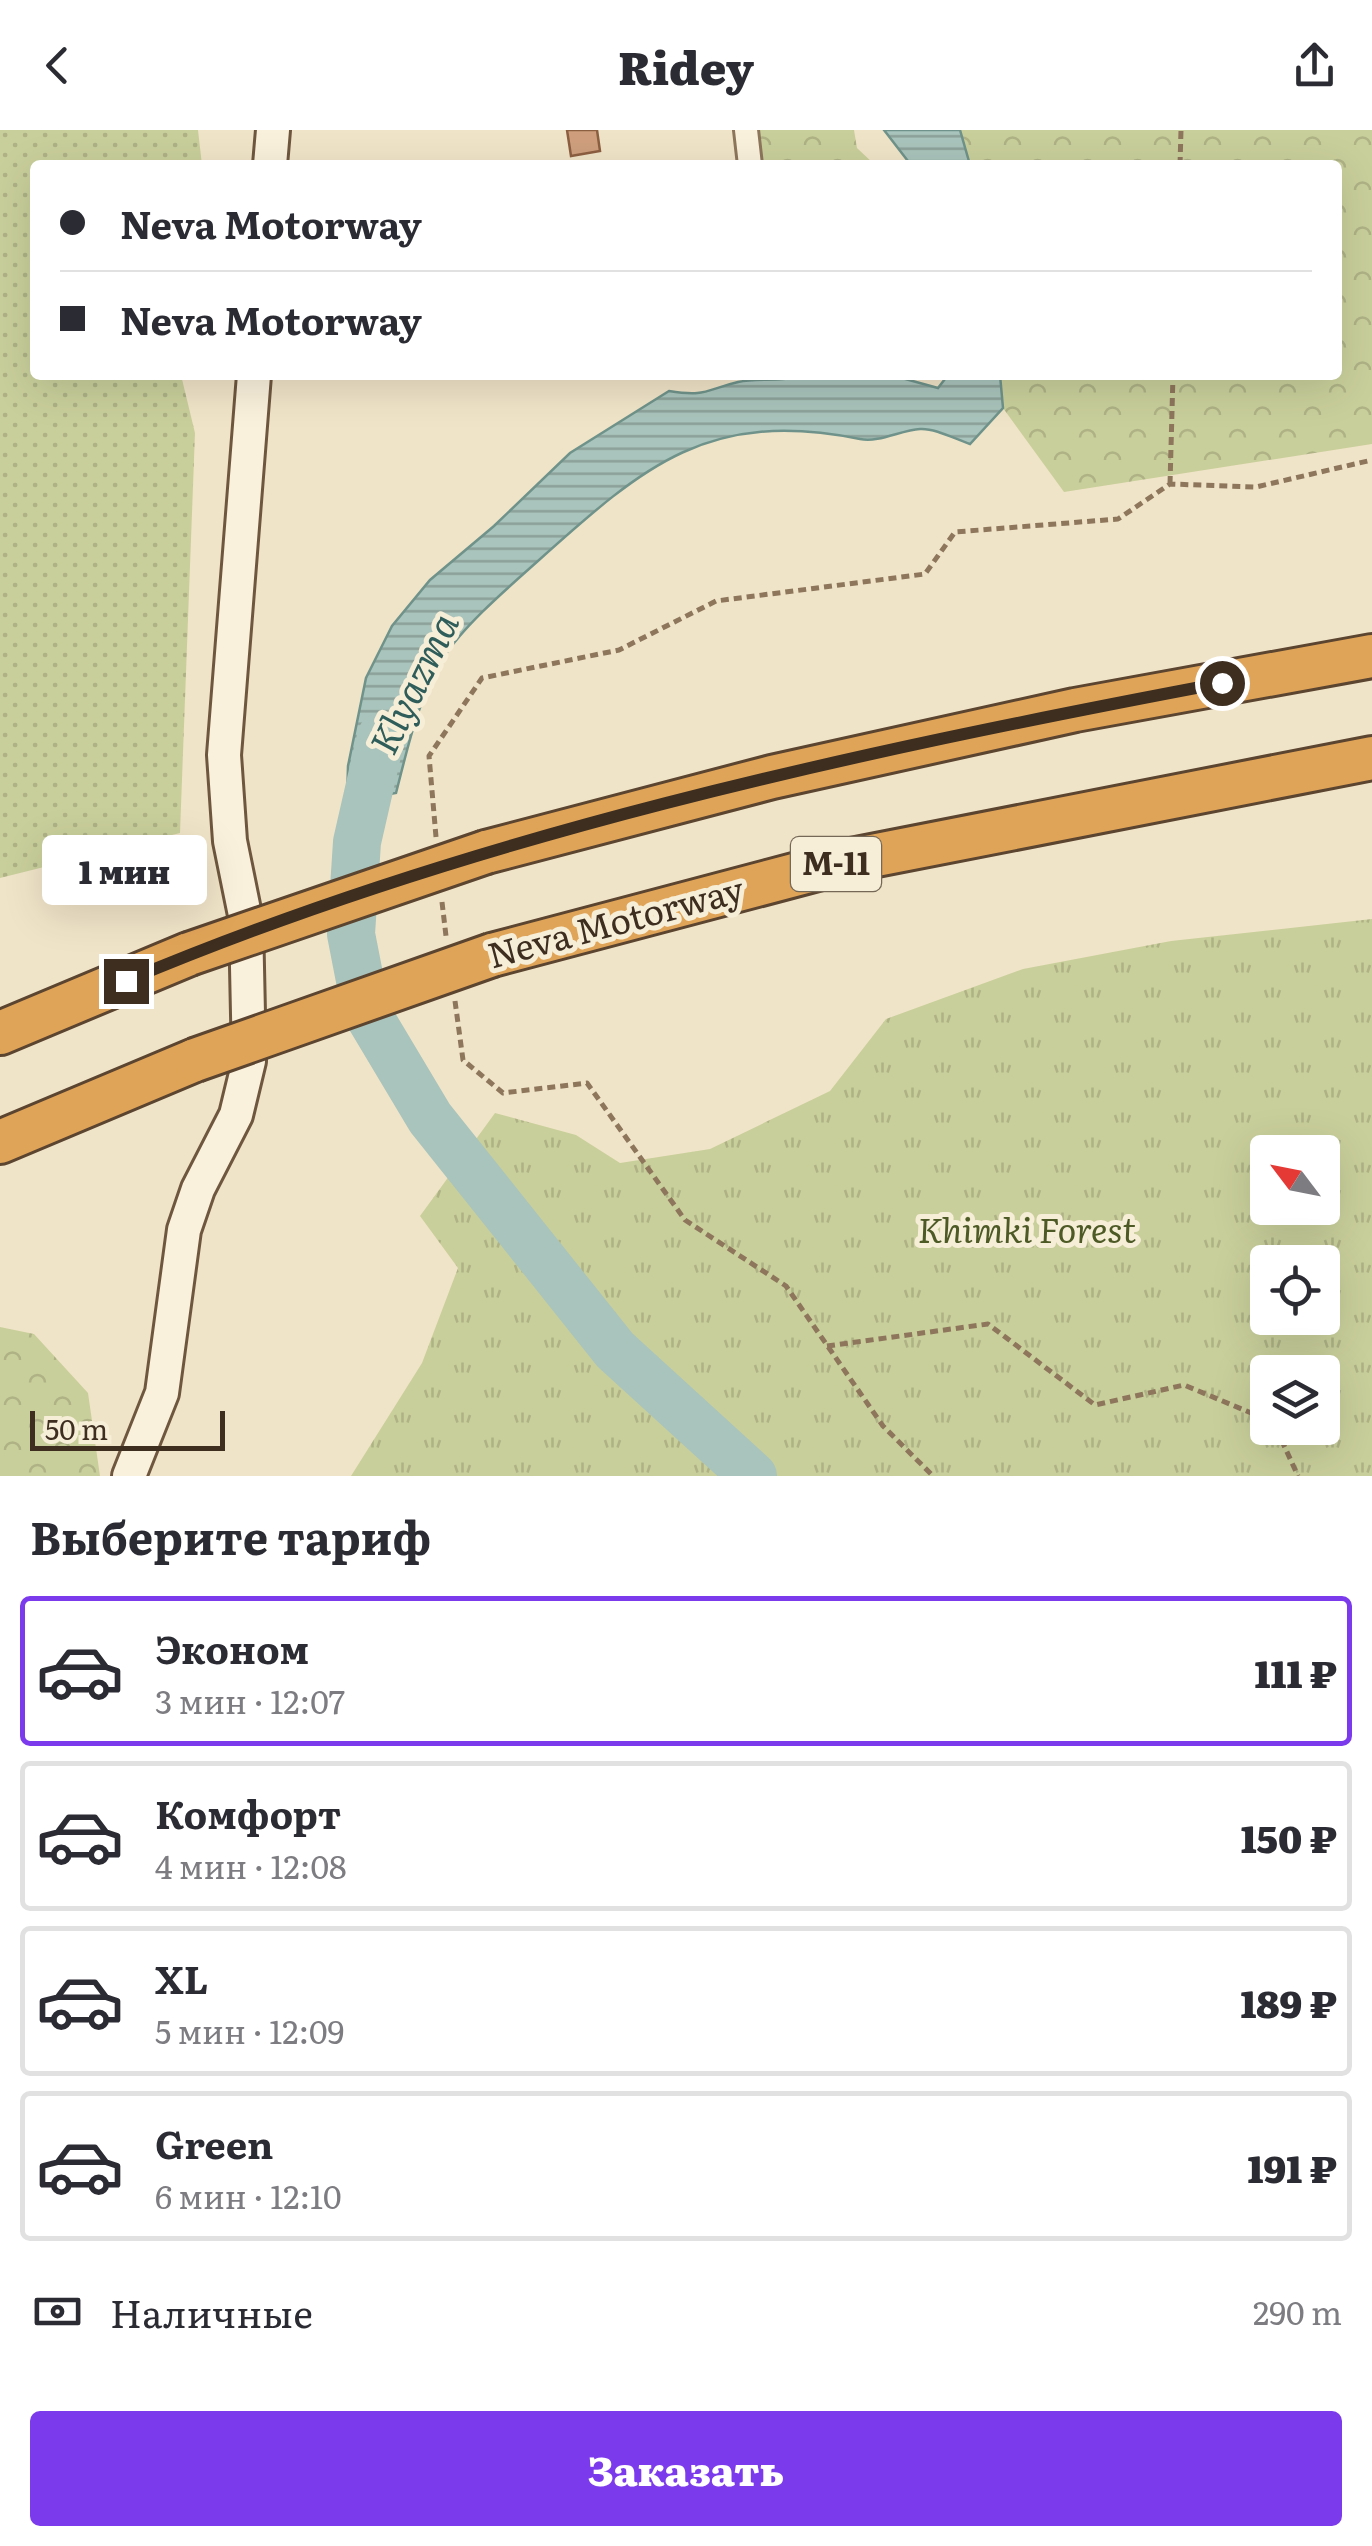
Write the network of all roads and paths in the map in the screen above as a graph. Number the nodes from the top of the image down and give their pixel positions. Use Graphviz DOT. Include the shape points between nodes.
graph roads {
  1 [pos="272,130"];
  2 [pos="746,130"];
  3 [pos="1181,130"];
  4 [pos="270,160"];
  5 [pos="749,160"];
  6 [pos="1180,160"];
  7 [pos="254,380"];
  8 [pos="1174,380"];
  9 [pos="1372,460"];
  10 [pos="1170,484"];
  11 [pos="1372,656"];
  12 [pos="482,678"];
  13 [pos="1372,758"];
  14 [pos="0,1034"];
  15 [pos="503,1092"];
  16 [pos="0,1142"];
  17 [pos="827,1346"];
  18 [pos="1250,1412"];
  19 [pos="1284,1445"];
  20 [pos="129,1476"];
  21 [pos="933,1476"];
  22 [pos="1298,1476"];
  1 -- 4 [label="street"];
  2 -- 5 [label="street"];
  3 -- 6 [label="path"];
  7 -- 20 [label="street" via="224,756 230,841 246,920 248,1061 236,1115 184,1230 162,1394"];
  8 -- 10 [label="path"];
  9 -- 10 [label="path" via="1256,488"];
  10 -- 12 [label="path" via="1118,519 956,532 925,574 716,601 619,650"];
  11 -- 14 [label="highway, bridge" via="1075,710 791,772 486,852 190,954"];
  13 -- 16 [label="highway, Neva Motorway / М-11, bridge" via="851,860 492,955 196,1060"];
  15 -- 17 [label="path" via="586,1083 685,1220 786,1286"];
  17 -- 18 [label="path" via="988,1324 1095,1405 1184,1385"];
  17 -- 21 [label="path" via="882,1426"];
  19 -- 22 [label="path"];
}
